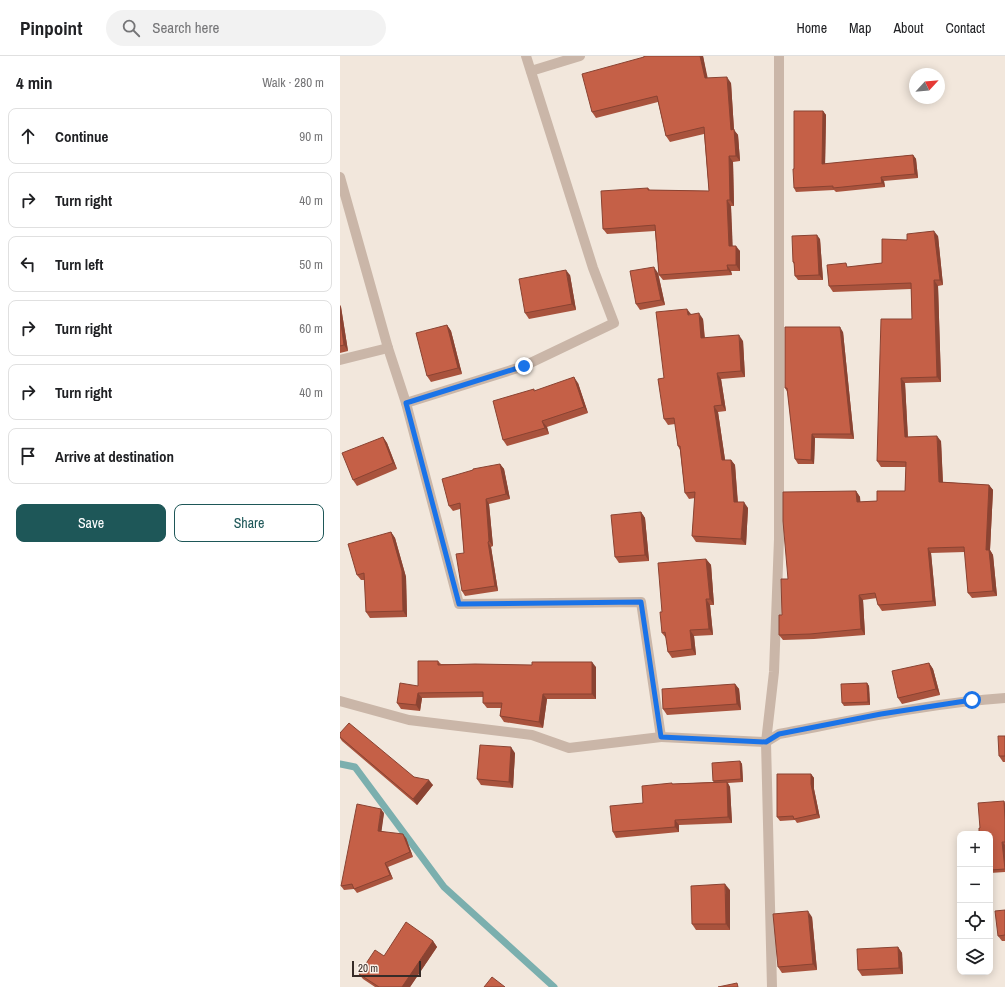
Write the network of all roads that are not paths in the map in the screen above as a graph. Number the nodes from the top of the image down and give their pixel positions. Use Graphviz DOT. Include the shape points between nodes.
graph roads {
  1 [pos="526,56"];
  2 [pos="580,56"];
  3 [pos="779,56"];
  4 [pos="531,71"];
  5 [pos="340,177"];
  6 [pos="388,348"];
  7 [pos="340,360"];
  8 [pos="406,403"];
  9 [pos="1005,698"];
  10 [pos="340,701"];
  11 [pos="661,737"];
  12 [pos="766,742"];
  13 [pos="772,987"];
  1 -- 4 [label="street"];
  2 -- 4 [label="street"];
  3 -- 12 [label="street" via="779,540 774,672"];
  4 -- 8 [label="street" via="593,268 614,324 524,366"];
  5 -- 6 [label="street"];
  6 -- 7 [label="street"];
  6 -- 8 [label="street"];
  8 -- 11 [label="street" via="459,604 641,602"];
  9 -- 12 [label="street" via="972,700 859,718 779,734"];
  10 -- 11 [label="street" via="410,720 532,735 569,748"];
  11 -- 12 [label="street"];
  12 -- 13 [label="street"];
}
